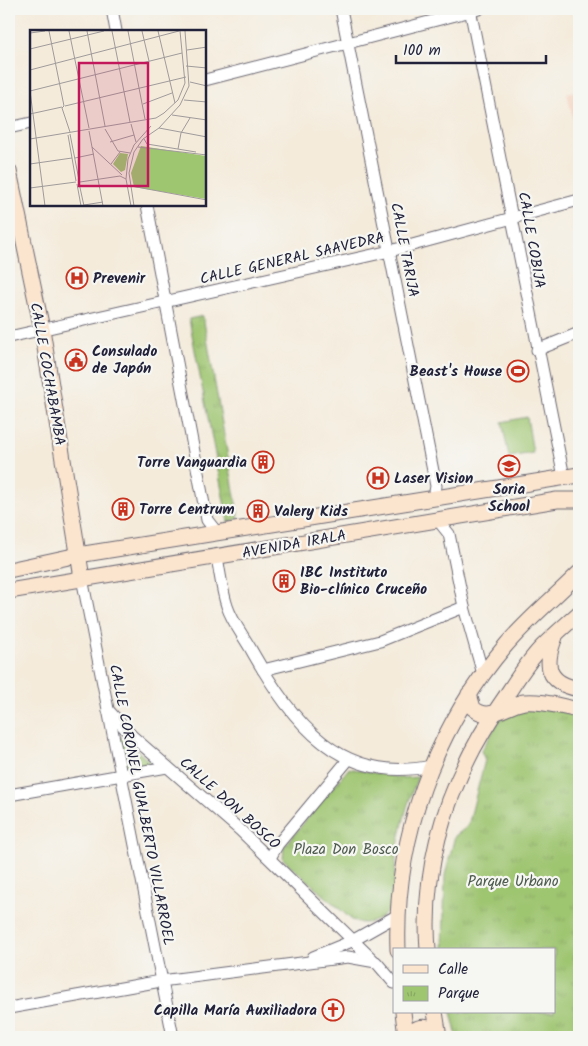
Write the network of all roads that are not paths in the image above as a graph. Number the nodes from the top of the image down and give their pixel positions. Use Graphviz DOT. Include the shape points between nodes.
graph roads {
  1 [pos="112,9"];
  2 [pos="341,9"];
  3 [pos="473,10"];
  4 [pos="116,30"];
  5 [pos="348,44"];
  6 [pos="206,80"];
  7 [pos="30,123"];
  8 [pos="9,128"];
  9 [pos="9,171"];
  10 [pos="579,200"];
  11 [pos="147,206"];
  12 [pos="514,218"];
  13 [pos="390,251"];
  14 [pos="165,302"];
  15 [pos="42,329"];
  16 [pos="579,333"];
  17 [pos="9,336"];
  18 [pos="537,350"];
  19 [pos="579,475"];
  20 [pos="564,477"];
  21 [pos="434,498"];
  22 [pos="579,500"];
  23 [pos="437,519"];
  24 [pos="218,534"];
  25 [pos="78,556"];
  26 [pos="217,557"];
  27 [pos="9,570"];
  28 [pos="578,576"];
  29 [pos="82,578"];
  30 [pos="9,590"];
  31 [pos="464,608"];
  32 [pos="579,614"];
  33 [pos="556,634"];
  34 [pos="263,670"];
  35 [pos="484,674"];
  36 [pos="579,689"];
  37 [pos="469,694"];
  38 [pos="107,709"];
  39 [pos="579,710"];
  40 [pos="493,714"];
  41 [pos="348,760"];
  42 [pos="431,766"];
  43 [pos="167,767"];
  44 [pos="120,776"];
  45 [pos="9,795"];
  46 [pos="270,858"];
  47 [pos="398,915"];
  48 [pos="352,941"];
  49 [pos="398,948"];
  50 [pos="428,948"];
  51 [pos="301,962"];
  52 [pos="376,962"];
  53 [pos="162,981"];
  54 [pos="393,982"];
  55 [pos="9,1008"];
  56 [pos="403,1014"];
  57 [pos="436,1014"];
  58 [pos="173,1037"];
  59 [pos="408,1037"];
  60 [pos="439,1037"];
  1 -- 4 [label="street"];
  2 -- 5 [label="street, CALLE TARIJA"];
  3 -- 5 [label="street"];
  3 -- 12 [label="street, CALLE COBIJA"];
  5 -- 6 [label="street"];
  5 -- 13 [label="street, CALLE TARIJA"];
  7 -- 8 [label="street"];
  9 -- 15 [label="main road, CALLE COCHABAMBA"];
  10 -- 12 [label="street, CALLE GENERAL SAAVEDRA"];
  11 -- 14 [label="street"];
  12 -- 13 [label="street, CALLE GENERAL SAAVEDRA"];
  12 -- 18 [label="street, CALLE COBIJA"];
  13 -- 14 [label="street, CALLE GENERAL SAAVEDRA"];
  13 -- 21 [label="street, CALLE TARIJA" via="436,486"];
  14 -- 15 [label="street, CALLE GENERAL SAAVEDRA"];
  14 -- 24 [label="street" via="207,520"];
  15 -- 17 [label="street, CALLE GENERAL SAAVEDRA"];
  15 -- 25 [label="main road, CALLE COCHABAMBA"];
  16 -- 18 [label="street"];
  18 -- 20 [label="street, CALLE COBIJA"];
  19 -- 20 [label="main road, AVENIDA IRALA"];
  20 -- 21 [label="main road, AVENIDA IRALA"];
  21 -- 24 [label="main road, AVENIDA IRALA"];
  22 -- 23 [label="main road, AVENIDA IRALA" via="567,498"];
  23 -- 26 [label="main road, AVENIDA IRALA"];
  23 -- 31 [label="street" via="449,534"];
  24 -- 25 [label="main road, AVENIDA IRALA"];
  25 -- 27 [label="main road, AVENIDA IRALA"];
  25 -- 29 [label="main road, CALLE COCHABAMBA"];
  26 -- 29 [label="main road, AVENIDA IRALA"];
  26 -- 34 [label="street" via="227,607"];
  28 -- 35 [label="main road" via="506,644"];
  29 -- 30 [label="main road, AVENIDA IRALA"];
  29 -- 38 [label="street, CALLE CORONEL GUALBERTO VILLARROEL"];
  31 -- 34 [label="street" via="380,641"];
  31 -- 35 [label="street"];
  32 -- 33 [label="main road"];
  33 -- 36 [label="main road" via="548,657 549,668 559,682"];
  33 -- 40 [label="main road" via="523,671"];
  34 -- 41 [label="street" via="282,700 332,751"];
  35 -- 37 [label="main road"];
  37 -- 40 [label="main road" via="473,708 483,715"];
  37 -- 42 [label="main road"];
  38 -- 43 [label="street, CALLE DON BOSCO"];
  38 -- 44 [label="street, CALLE CORONEL GUALBERTO VILLARROEL"];
  39 -- 40 [label="main road" via="526,702 513,704"];
  40 -- 50 [label="main road" via="451,792 441,828 430,888"];
  41 -- 42 [label="street" via="408,771"];
  41 -- 46 [label="street"];
  42 -- 47 [label="main road" via="410,829 402,867"];
  43 -- 44 [label="street"];
  43 -- 46 [label="street, CALLE DON BOSCO"];
  44 -- 45 [label="street"];
  44 -- 53 [label="street, CALLE CORONEL GUALBERTO VILLARROEL"];
  46 -- 48 [label="street, CALLE DON BOSCO"];
  47 -- 48 [label="street"];
  47 -- 49 [label="main road"];
  48 -- 51 [label="street"];
  48 -- 52 [label="street, CALLE DON BOSCO"];
  51 -- 52 [label="street" via="348,957"];
  51 -- 53 [label="street"];
  52 -- 54 [label="street, CALLE DON BOSCO"];
  53 -- 55 [label="street"];
  53 -- 58 [label="street, CALLE CORONEL GUALBERTO VILLARROEL"];
  56 -- 59 [label="main road"];
  57 -- 60 [label="main road"];
  59 -- 60 [label="main road" via="422,1027 433,1030"];
}
